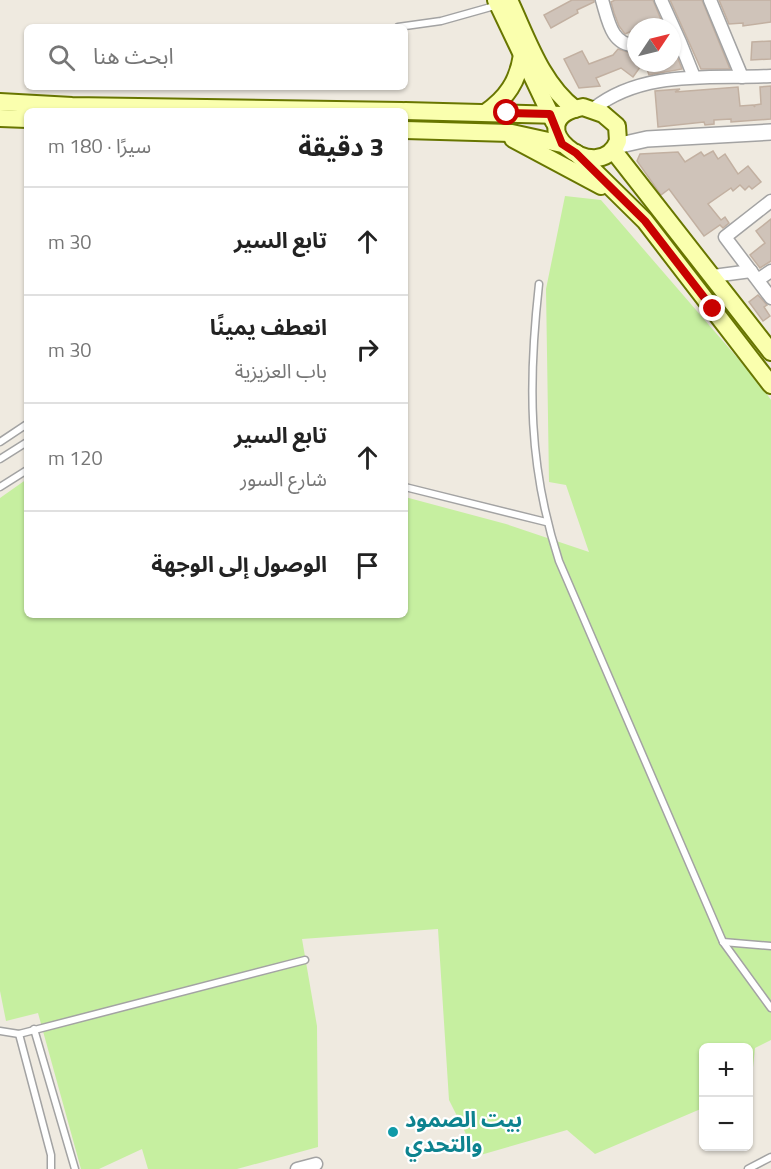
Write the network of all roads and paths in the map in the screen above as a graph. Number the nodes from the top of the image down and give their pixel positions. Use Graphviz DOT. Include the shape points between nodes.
graph roads {
  1 [pos="602,0"];
  2 [pos="660,0"];
  3 [pos="710,0"];
  4 [pos="501,2"];
  5 [pos="667,18"];
  6 [pos="408,26"];
  7 [pos="627,44"];
  8 [pos="681,52"];
  9 [pos="522,55"];
  10 [pos="771,76"];
  11 [pos="694,77"];
  12 [pos="742,77"];
  13 [pos="0,102"];
  14 [pos="210,108"];
  15 [pos="593,109"];
  16 [pos="408,111"];
  17 [pos="485,113"];
  18 [pos="0,117"];
  19 [pos="24,119"];
  20 [pos="617,126"];
  21 [pos="564,127"];
  22 [pos="408,130"];
  23 [pos="771,132"];
  24 [pos="501,133"];
  25 [pos="658,139"];
  26 [pos="614,148"];
  27 [pos="618,194"];
  28 [pos="771,201"];
  29 [pos="771,271"];
  30 [pos="755,275"];
  31 [pos="713,276"];
  32 [pos="539,284"];
  33 [pos="771,298"];
  34 [pos="768,341"];
  35 [pos="771,385"];
  36 [pos="24,426"];
  37 [pos="0,442"];
  38 [pos="24,444"];
  39 [pos="0,459"];
  40 [pos="24,472"];
  41 [pos="0,487"];
  42 [pos="408,488"];
  43 [pos="546,522"];
  44 [pos="723,942"];
  45 [pos="771,946"];
  46 [pos="305,960"];
  47 [pos="771,1008"];
  48 [pos="34,1029"];
  49 [pos="0,1031"];
  50 [pos="19,1034"];
  51 [pos="771,1156"];
  52 [pos="316,1164"];
  53 [pos="51,1169"];
  54 [pos="75,1169"];
  55 [pos="297,1169"];
  56 [pos="748,1169"];
  1 -- 7 [label="street" via="614,36"];
  2 -- 5 [label="street"];
  3 -- 12 [label="street"];
  4 -- 6 [label="lane" via="441,21"];
  4 -- 9 [label="main road"];
  4 -- 21 [label="main road" via="558,94"];
  8 -- 11 [label="street"];
  9 -- 17 [label="main road" via="511,88"];
  9 -- 21 [label="main road"];
  10 -- 12 [label="street"];
  11 -- 12 [label="street"];
  11 -- 15 [label="street" via="636,87"];
  13 -- 14 [label="main road"];
  15 -- 20 [label="main road"];
  15 -- 21 [label="main road" via="583,107"];
  16 -- 17 [label="main road"];
  17 -- 21 [label="main road"];
  18 -- 19 [label="main road"];
  20 -- 25 [label="street"];
  20 -- 26 [label="main road"];
  21 -- 24 [label="main road" via="525,135"];
  21 -- 26 [label="main road" via="595,158"];
  21 -- 27 [label="main road"];
  22 -- 24 [label="main road"];
  23 -- 25 [label="street"];
  24 -- 27 [label="main road"];
  25 -- 26 [label="street"];
  26 -- 31 [label="main road"];
  27 -- 35 [label="main road" via="645,221"];
  28 -- 30 [label="street" via="725,237"];
  29 -- 30 [label="street"];
  30 -- 31 [label="street"];
  30 -- 33 [label="street"];
  31 -- 34 [label="main road"];
  32 -- 43 [label="lane" via="531,404"];
  36 -- 37 [label="lane"];
  38 -- 39 [label="lane"];
  40 -- 41 [label="lane"];
  42 -- 43 [label="lane"];
  43 -- 44 [label="lane" via="559,561"];
  44 -- 45 [label="lane"];
  44 -- 47 [label="lane"];
  46 -- 48 [label="lane"];
  48 -- 50 [label="lane"];
  48 -- 54 [label="lane"];
  49 -- 50 [label="lane"];
  50 -- 53 [label="lane" via="51,1155"];
  51 -- 56 [label="lane"];
  52 -- 55 [label="street"];
}
